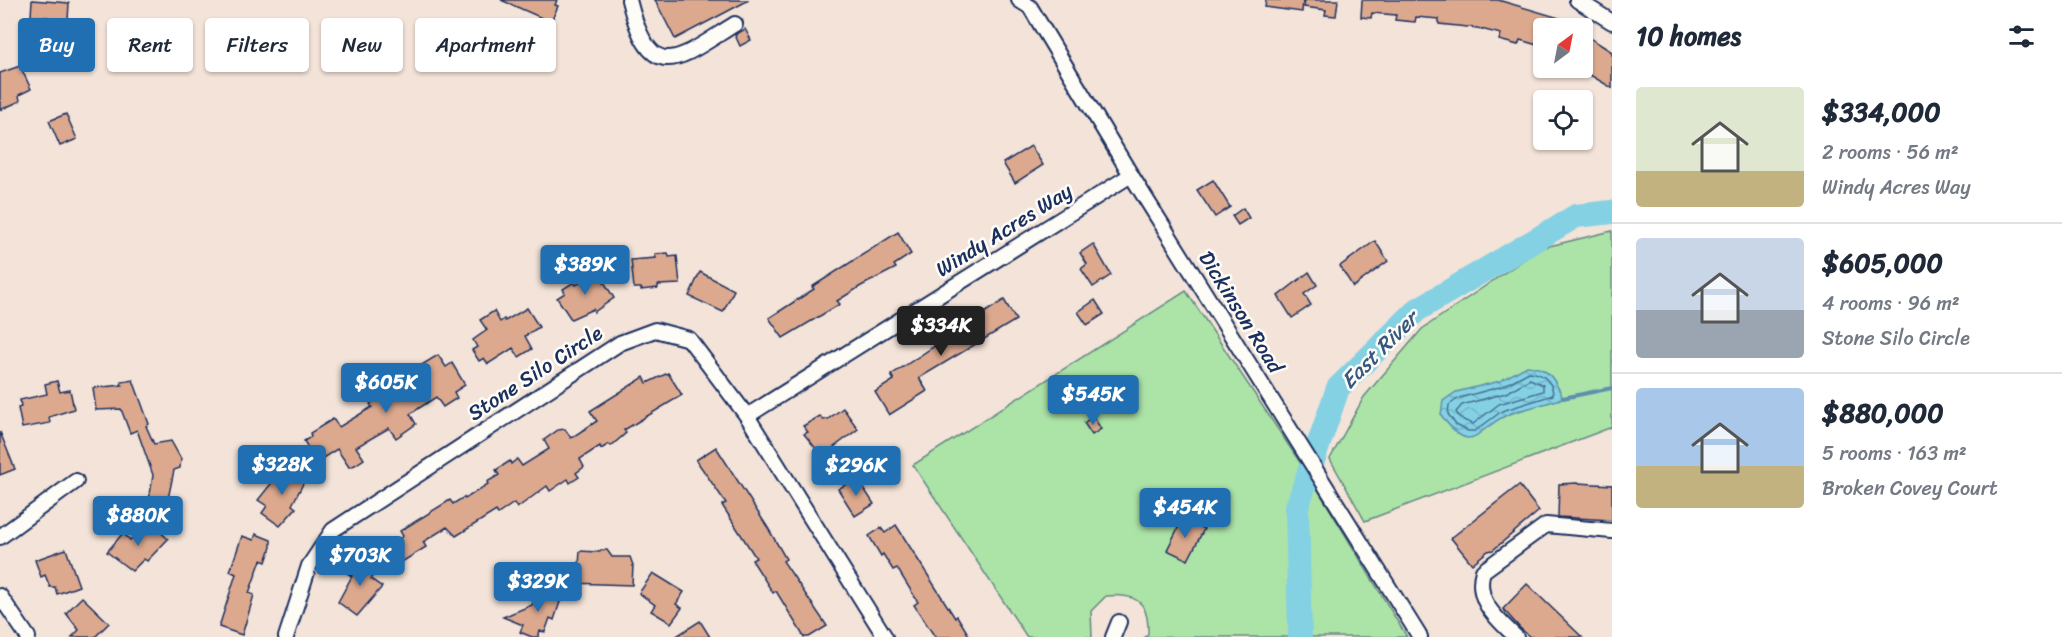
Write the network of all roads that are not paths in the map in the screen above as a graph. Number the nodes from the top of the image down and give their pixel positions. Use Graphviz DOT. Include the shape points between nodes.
graph roads {
  1 [pos="629,0"];
  2 [pos="1577,0"];
  3 [pos="1026,2"];
  4 [pos="1612,22"];
  5 [pos="735,24"];
  6 [pos="1131,175"];
  7 [pos="747,416"];
  8 [pos="76,481"];
  9 [pos="1612,531"];
  10 [pos="0,537"];
  11 [pos="0,596"];
  12 [pos="1119,622"];
  13 [pos="28,637"];
  14 [pos="286,637"];
  15 [pos="885,637"];
  16 [pos="1113,637"];
  17 [pos="1420,637"];
  18 [pos="1516,637"];
  1 -- 5 [label="street" via="644,42 653,54 668,60 683,56"];
  2 -- 4 [label="street"];
  3 -- 6 [label="street, Dickinson Road"];
  6 -- 7 [label="street, Windy Acres Way"];
  6 -- 17 [label="street, Dickinson Road"];
  7 -- 14 [label="street, Stone Silo Circle" via="689,339 655,330 620,343 333,530 309,566"];
  7 -- 15 [label="street, Stone Silo Circle"];
  8 -- 10 [label="street"];
  9 -- 18 [label="street" via="1546,525 1483,571 1479,583 1488,611"];
  11 -- 13 [label="street"];
  12 -- 16 [label="street"];
}
